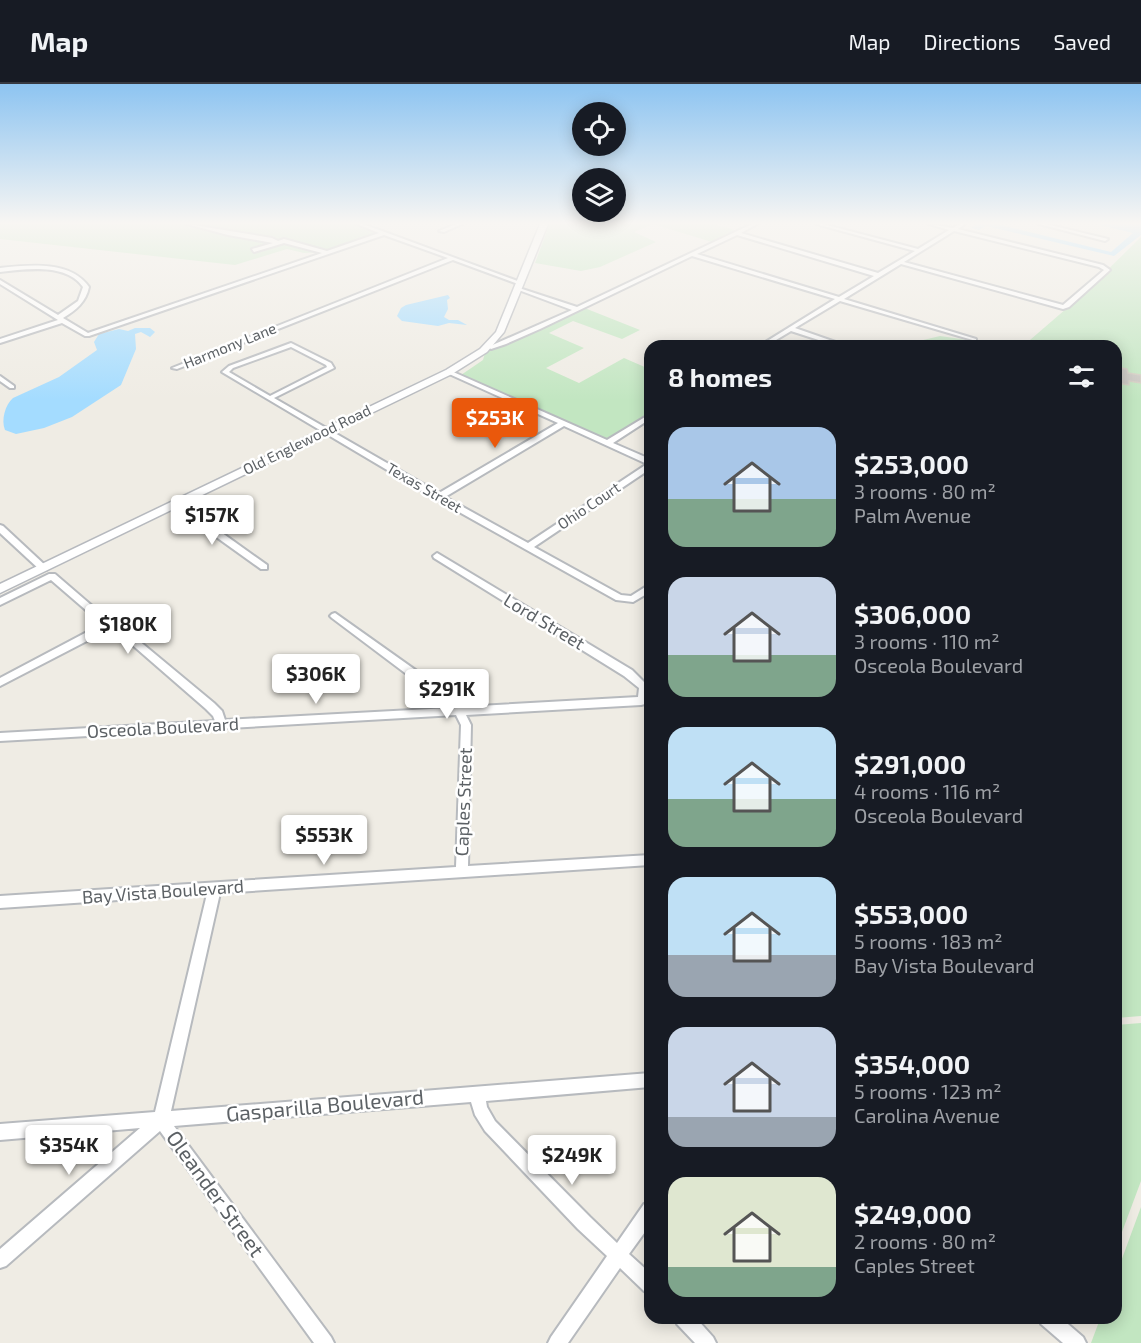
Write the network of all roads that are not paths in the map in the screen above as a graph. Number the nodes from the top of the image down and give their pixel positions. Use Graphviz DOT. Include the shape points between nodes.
graph roads {
  1 [pos="1,283"];
  2 [pos="83,283"];
  3 [pos="241,283"];
  4 [pos="391,283"];
  5 [pos="514,283"];
  6 [pos="631,283"];
  7 [pos="786,283"];
  8 [pos="865,283"];
  9 [pos="976,283"];
  10 [pos="1093,283"];
  11 [pos="519,285"];
  12 [pos="839,299"];
  13 [pos="576,309"];
  14 [pos="59,320"];
  15 [pos="791,329"];
  16 [pos="974,339"];
  17 [pos="772,340"];
  18 [pos="824,340"];
  19 [pos="0,341"];
  20 [pos="491,346"];
  21 [pos="175,368"];
  22 [pos="449,372"];
  23 [pos="0,378"];
  24 [pos="12,387"];
  25 [pos="270,398"];
  26 [pos="644,420"];
  27 [pos="564,423"];
  28 [pos="325,431"];
  29 [pos="608,443"];
  30 [pos="644,460"];
  31 [pos="644,467"];
  32 [pos="439,497"];
  33 [pos="176,504"];
  34 [pos="0,528"];
  35 [pos="528,547"];
  36 [pos="437,556"];
  37 [pos="264,567"];
  38 [pos="43,568"];
  39 [pos="0,589"];
  40 [pos="644,592"];
  41 [pos="0,602"];
  42 [pos="334,616"];
  43 [pos="109,625"];
  44 [pos="0,682"];
  45 [pos="644,691"];
  46 [pos="644,696"];
  47 [pos="459,711"];
  48 [pos="221,725"];
  49 [pos="0,737"];
  50 [pos="644,860"];
  51 [pos="462,871"];
  52 [pos="215,888"];
  53 [pos="0,902"];
  54 [pos="644,1080"];
  55 [pos="477,1093"];
  56 [pos="161,1120"];
  57 [pos="0,1132"];
  58 [pos="644,1219"];
  59 [pos="619,1254"];
  60 [pos="0,1260"];
  61 [pos="644,1279"];
  62 [pos="689,1324"];
  63 [pos="1054,1324"];
  64 [pos="325,1343"];
  65 [pos="557,1343"];
  66 [pos="707,1343"];
  67 [pos="1077,1343"];
  1 -- 14 [label="street"];
  2 -- 14 [label="street" via="84,298"];
  3 -- 14 [label="street" via="87,335"];
  4 -- 21 [label="street, Harmony Lane"];
  5 -- 11 [label="street"];
  6 -- 13 [label="street"];
  7 -- 12 [label="street"];
  8 -- 12 [label="street"];
  9 -- 10 [label="street" via="1063,306"];
  11 -- 13 [label="street"];
  11 -- 20 [label="street"];
  12 -- 15 [label="street"];
  12 -- 16 [label="street"];
  13 -- 20 [label="street"];
  14 -- 19 [label="street"];
  15 -- 17 [label="street"];
  15 -- 18 [label="street"];
  20 -- 22 [label="street, Old Englewood Road"];
  22 -- 27 [label="street"];
  22 -- 28 [label="street, Old Englewood Road"];
  23 -- 24 [label="street"];
  25 -- 25 [label="street, Texas Street" via="331,368 329,364 291,345 224,371"];
  25 -- 28 [label="street, Texas Street"];
  26 -- 29 [label="street"];
  27 -- 29 [label="street"];
  27 -- 32 [label="street"];
  28 -- 32 [label="street, Texas Street"];
  28 -- 33 [label="street, Old Englewood Road"];
  29 -- 30 [label="street"];
  31 -- 35 [label="street, Ohio Court"];
  32 -- 35 [label="street, Texas Street"];
  33 -- 37 [label="street"];
  33 -- 38 [label="street, Old Englewood Road"];
  34 -- 38 [label="street"];
  35 -- 40 [label="street, Texas Street" via="619,598 628,600"];
  36 -- 45 [label="street, Lord Street" via="628,673 641,683"];
  38 -- 39 [label="street, Old Englewood Road"];
  41 -- 43 [label="street" via="52,576"];
  42 -- 47 [label="street"];
  43 -- 44 [label="street"];
  43 -- 48 [label="street" via="117,627 210,706"];
  46 -- 47 [label="street, Osceola Boulevard" via="635,701"];
  47 -- 48 [label="street, Osceola Boulevard"];
  47 -- 51 [label="street, Caples Street" via="466,725"];
  48 -- 49 [label="street, Osceola Boulevard"];
  50 -- 51 [label="street, Bay Vista Boulevard"];
  51 -- 52 [label="street, Bay Vista Boulevard"];
  52 -- 53 [label="street, Bay Vista Boulevard"];
  52 -- 56 [label="street, Oleander Street"];
  54 -- 55 [label="street, Gasparilla Boulevard"];
  55 -- 56 [label="street, Gasparilla Boulevard"];
  55 -- 59 [label="street" via="480,1110 490,1126"];
  56 -- 57 [label="street, Gasparilla Boulevard"];
  56 -- 60 [label="street"];
  56 -- 64 [label="street, Oleander Street"];
  58 -- 59 [label="street"];
  59 -- 61 [label="street"];
  59 -- 65 [label="street"];
  62 -- 66 [label="street"];
  63 -- 67 [label="street"];
}
